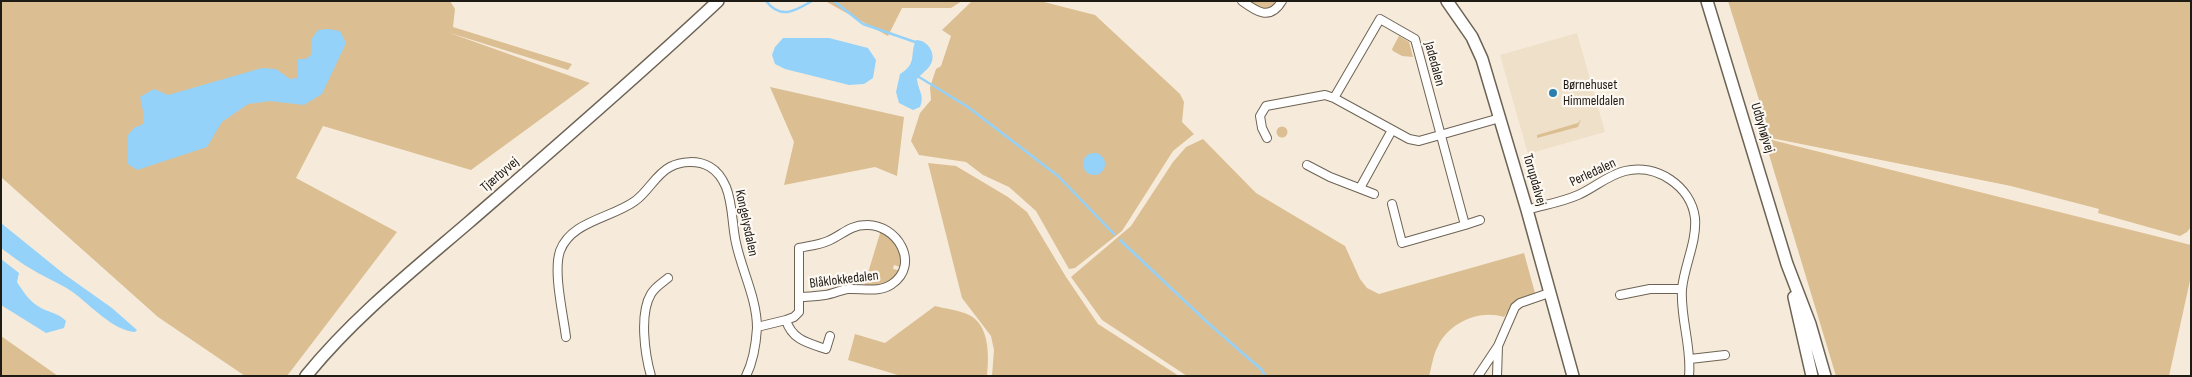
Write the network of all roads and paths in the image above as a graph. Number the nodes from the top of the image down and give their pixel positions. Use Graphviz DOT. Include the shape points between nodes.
graph roads {
  1 [pos="718,1"];
  2 [pos="1242,1"];
  3 [pos="1282,1"];
  4 [pos="1447,1"];
  5 [pos="1708,1"];
  6 [pos="1334,98"];
  7 [pos="1500,118"];
  8 [pos="1392,130"];
  9 [pos="1440,136"];
  10 [pos="1267,138"];
  11 [pos="1307,165"];
  12 [pos="1360,188"];
  13 [pos="1374,194"];
  14 [pos="1392,204"];
  15 [pos="1527,210"];
  16 [pos="1480,220"];
  17 [pos="1465,225"];
  18 [pos="1787,264"];
  19 [pos="668,278"];
  20 [pos="1682,289"];
  21 [pos="1549,293"];
  22 [pos="1620,294"];
  23 [pos="799,297"];
  24 [pos="786,320"];
  25 [pos="757,327"];
  26 [pos="830,336"];
  27 [pos="566,337"];
  28 [pos="1498,346"];
  29 [pos="1725,355"];
  30 [pos="1690,360"];
  31 [pos="747,374"];
  32 [pos="306,376"];
  33 [pos="651,376"];
  34 [pos="757,376"];
  35 [pos="1478,376"];
  36 [pos="1497,376"];
  37 [pos="1573,376"];
  38 [pos="1689,376"];
  39 [pos="1812,376"];
  40 [pos="1825,376"];
  1 -- 32 [label="street, Tjærbyvej" via="378,301 326,351"];
  2 -- 3 [label="street" via="1262,13 1270,13"];
  4 -- 7 [label="street, Torupdalvej" via="1472,37 1482,59"];
  5 -- 18 [label="street, Udbyhøjvej"];
  6 -- 8 [label="street"];
  6 -- 9 [label="street, Jadedalen" via="1380,20 1415,39"];
  6 -- 10 [label="street" via="1318,96 1266,106 1260,116"];
  7 -- 9 [label="street"];
  7 -- 15 [label="street, Torupdalvej"];
  8 -- 9 [label="street" via="1419,141"];
  8 -- 12 [label="street"];
  9 -- 17 [label="street, Jadedalen"];
  11 -- 12 [label="street"];
  12 -- 13 [label="street"];
  14 -- 17 [label="street" via="1402,243"];
  15 -- 20 [label="street, Perledalen" via="1578,195 1626,170 1650,170 1664,175 1685,194 1695,218"];
  15 -- 21 [label="street, Torupdalvej"];
  16 -- 17 [label="street"];
  18 -- 39 [label="street, Udbyhøjvej"];
  18 -- 40 [label="street, Udbyhøjvej" via="1810,324"];
  19 -- 33 [label="street" via="650,295 647,305 645,342"];
  20 -- 22 [label="street" via="1650,289"];
  20 -- 30 [label="street, Perledalen"];
  21 -- 28 [label="street" via="1515,307"];
  21 -- 37 [label="street, Torupdalvej"];
  23 -- 23 [label="street, Blåklokkedalen" via="799,248 825,242 852,226 867,224 890,231 902,244 905,257 902,271 894,284 884,289 846,289 827,295"];
  23 -- 24 [label="street, Blåklokkedalen" via="799,312"];
  24 -- 25 [label="street"];
  24 -- 26 [label="street" via="792,334 806,342 826,348"];
  25 -- 27 [label="street, Kongelysdalen" via="736,244 727,189 710,166 684,162 661,174 646,193 631,204 574,232 566,241 557,262"];
  25 -- 31 [label="street, Kongelysdalen" via="754,355"];
  28 -- 35 [label="street"];
  28 -- 36 [label="street"];
  29 -- 30 [label="street"];
  30 -- 38 [label="street, Perledalen"];
  31 -- 34 [label="street"];
}
